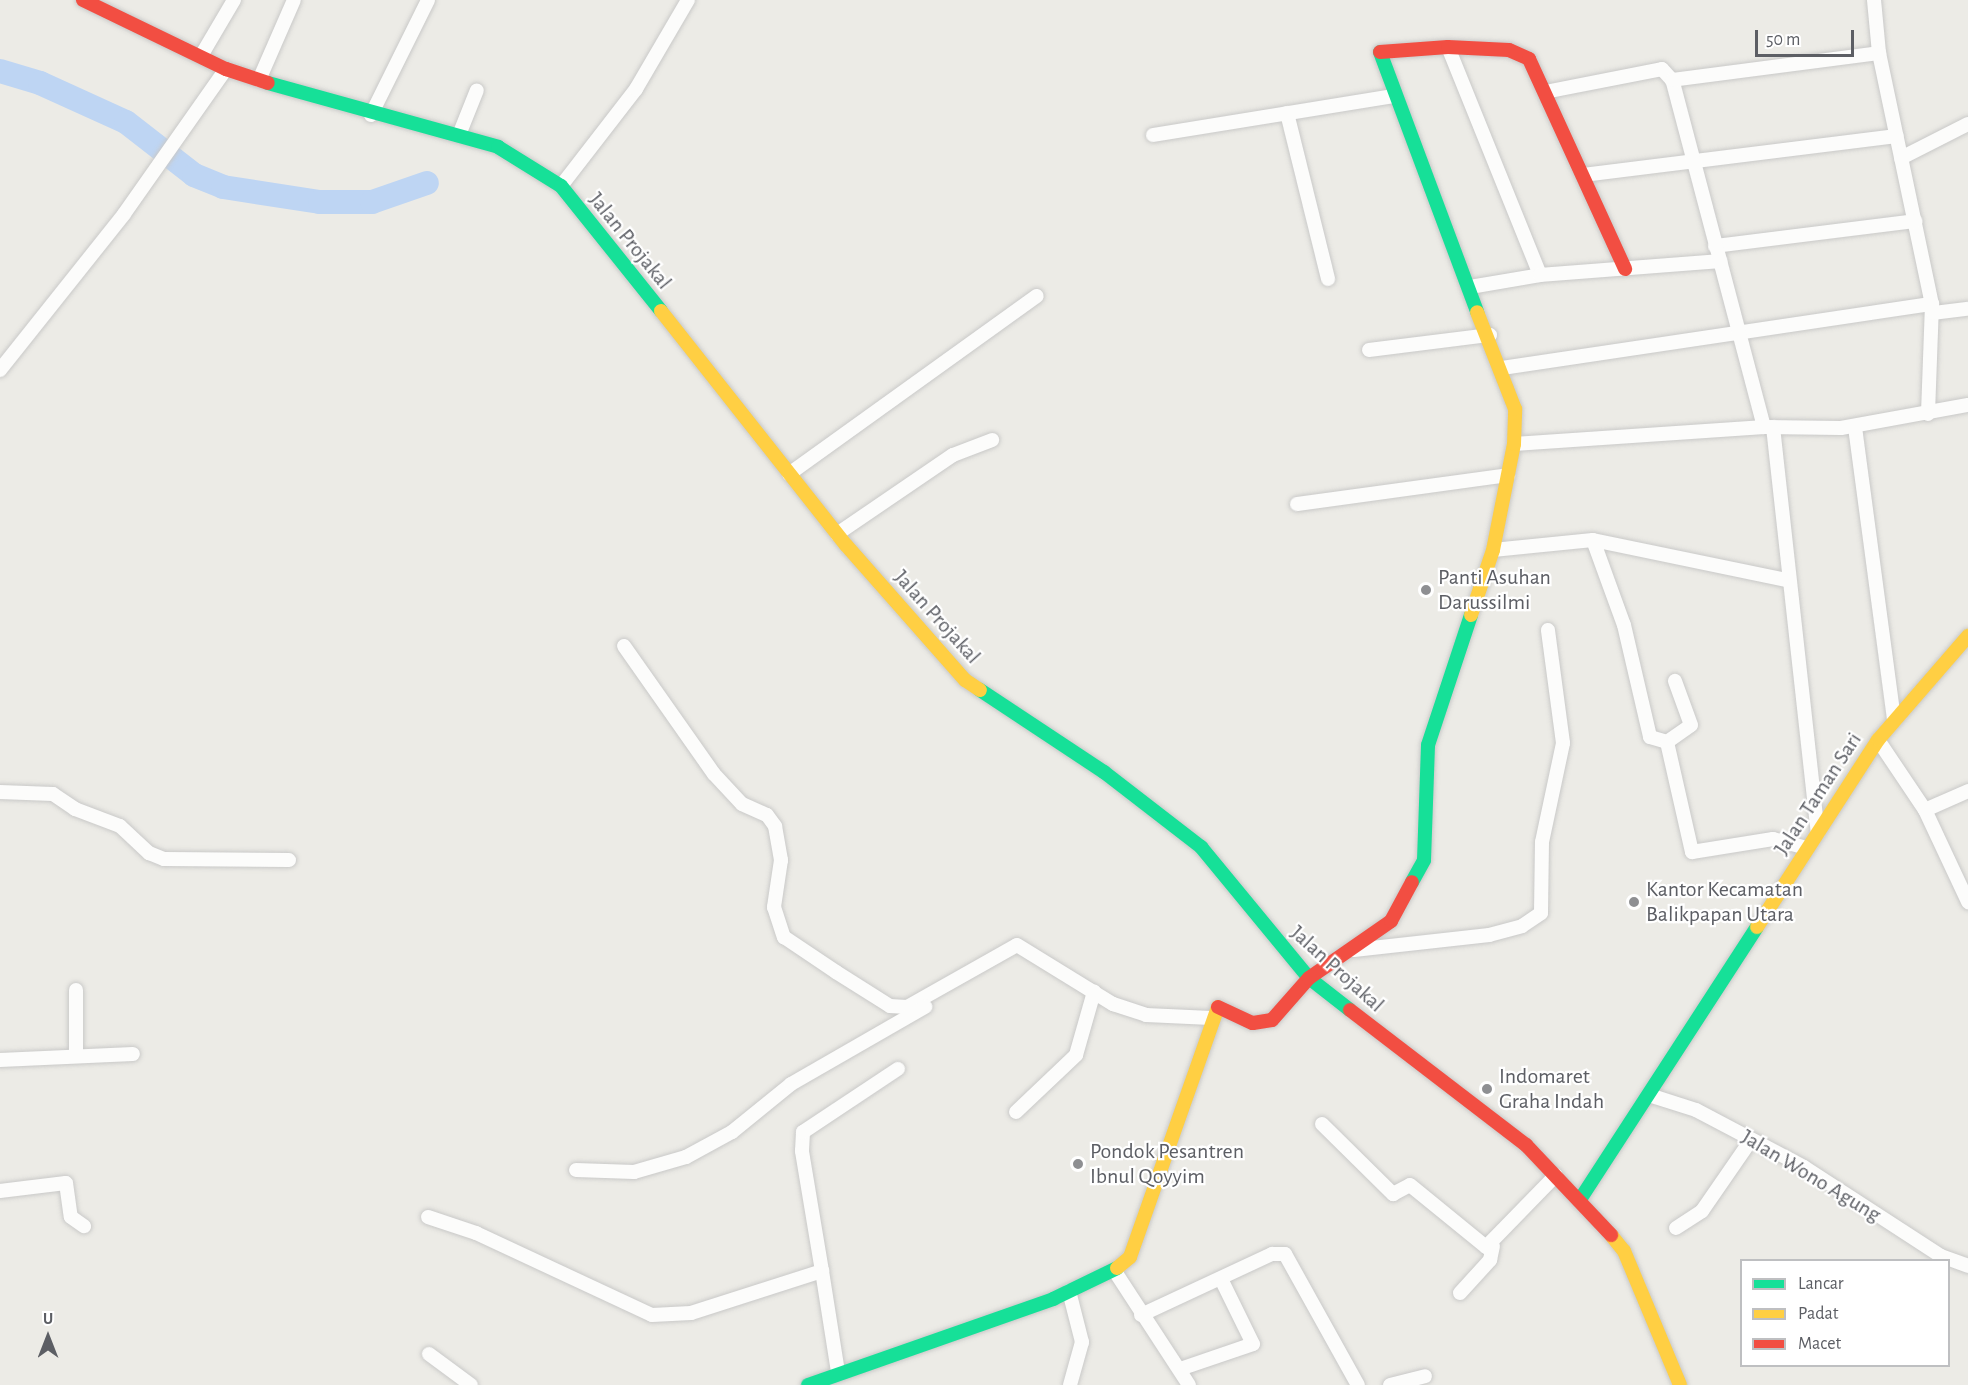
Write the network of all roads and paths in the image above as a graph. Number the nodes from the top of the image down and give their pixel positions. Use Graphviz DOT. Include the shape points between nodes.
graph roads {
  1 [pos="83,0"];
  2 [pos="234,0"];
  3 [pos="294,0"];
  4 [pos="428,0"];
  5 [pos="688,0"];
  6 [pos="1874,0"];
  7 [pos="1448,47"];
  8 [pos="1879,53"];
  9 [pos="201,56"];
  10 [pos="226,69"];
  11 [pos="259,80"];
  12 [pos="1672,80"];
  13 [pos="477,90"];
  14 [pos="1545,92"];
  15 [pos="1393,96"];
  16 [pos="1287,113"];
  17 [pos="371,115"];
  18 [pos="1968,124"];
  19 [pos="459,135"];
  20 [pos="1153,135"];
  21 [pos="1897,136"];
  22 [pos="1901,158"];
  23 [pos="1694,162"];
  24 [pos="1583,176"];
  25 [pos="561,186"];
  26 [pos="1915,221"];
  27 [pos="1715,246"];
  28 [pos="1720,261"];
  29 [pos="1625,269"];
  30 [pos="1540,275"];
  31 [pos="1328,279"];
  32 [pos="1470,287"];
  33 [pos="1037,296"];
  34 [pos="1932,309"];
  35 [pos="1968,309"];
  36 [pos="1490,335"];
  37 [pos="1742,335"];
  38 [pos="1368,350"];
  39 [pos="1502,368"];
  40 [pos="0,370"];
  41 [pos="1968,405"];
  42 [pos="1928,414"];
  43 [pos="1769,427"];
  44 [pos="1855,427"];
  45 [pos="992,440"];
  46 [pos="1514,444"];
  47 [pos="789,474"];
  48 [pos="1508,475"];
  49 [pos="1297,504"];
  50 [pos="837,534"];
  51 [pos="1593,540"];
  52 [pos="1493,550"];
  53 [pos="1787,580"];
  54 [pos="1548,630"];
  55 [pos="1968,636"];
  56 [pos="624,646"];
  57 [pos="1675,681"];
  58 [pos="1894,720"];
  59 [pos="1878,740"];
  60 [pos="1667,742"];
  61 [pos="1968,791"];
  62 [pos="0,792"];
  63 [pos="1924,810"];
  64 [pos="1818,833"];
  65 [pos="1806,848"];
  66 [pos="289,860"];
  67 [pos="1968,902"];
  68 [pos="1354,950"];
  69 [pos="1309,978"];
  70 [pos="959,981"];
  71 [pos="76,990"];
  72 [pos="1094,992"];
  73 [pos="1211,1018"];
  74 [pos="76,1054"];
  75 [pos="133,1054"];
  76 [pos="0,1060"];
  77 [pos="898,1069"];
  78 [pos="1649,1095"];
  79 [pos="1016,1112"];
  80 [pos="1322,1124"];
  81 [pos="1751,1140"];
  82 [pos="576,1170"];
  83 [pos="1556,1175"];
  84 [pos="0,1191"];
  85 [pos="1581,1198"];
  86 [pos="428,1217"];
  87 [pos="84,1226"];
  88 [pos="1676,1228"];
  89 [pos="1493,1246"];
  90 [pos="1949,1259"];
  91 [pos="1950,1259"];
  92 [pos="1968,1266"];
  93 [pos="1114,1270"];
  94 [pos="822,1271"];
  95 [pos="1222,1281"];
  96 [pos="1069,1291"];
  97 [pos="1460,1293"];
  98 [pos="1141,1315"];
  99 [pos="429,1354"];
  100 [pos="1180,1369"];
  101 [pos="838,1372"];
  102 [pos="1425,1376"];
  103 [pos="1678,1383"];
  104 [pos="1399,1384"];
  105 [pos="471,1385"];
  106 [pos="807,1385"];
  107 [pos="1070,1385"];
  108 [pos="1189,1385"];
  109 [pos="1358,1385"];
  1 -- 9 [label="street, Jalan Projakal"];
  2 -- 9 [label="street"];
  3 -- 11 [label="street"];
  4 -- 17 [label="street"];
  5 -- 25 [label="street" via="636,89"];
  6 -- 8 [label="street"];
  7 -- 14 [label="street" via="1518,52 1529,59"];
  7 -- 15 [label="street" via="1380,51 1377,56"];
  7 -- 30 [label="street"];
  8 -- 12 [label="street"];
  8 -- 21 [label="street"];
  9 -- 10 [label="street, Jalan Projakal"];
  10 -- 11 [label="street, Jalan Projakal"];
  10 -- 40 [label="street" via="162,160"];
  11 -- 17 [label="street, Jalan Projakal"];
  12 -- 14 [label="street" via="1662,69"];
  12 -- 23 [label="street"];
  13 -- 19 [label="street"];
  14 -- 24 [label="street"];
  15 -- 16 [label="street"];
  15 -- 32 [label="street"];
  16 -- 20 [label="street"];
  16 -- 31 [label="street"];
  17 -- 19 [label="street, Jalan Projakal"];
  18 -- 22 [label="street"];
  19 -- 25 [label="street, Jalan Projakal" via="538,167"];
  21 -- 22 [label="street"];
  21 -- 23 [label="street"];
  22 -- 26 [label="street"];
  23 -- 24 [label="street"];
  23 -- 27 [label="street"];
  24 -- 29 [label="street"];
  25 -- 47 [label="street, Jalan Projakal"];
  26 -- 27 [label="street"];
  26 -- 34 [label="street"];
  27 -- 28 [label="street"];
  28 -- 29 [label="street"];
  28 -- 37 [label="street"];
  29 -- 30 [label="street"];
  30 -- 32 [label="street"];
  32 -- 36 [label="street"];
  33 -- 47 [label="street"];
  34 -- 35 [label="street"];
  34 -- 37 [label="street"];
  34 -- 42 [label="street"];
  36 -- 38 [label="street"];
  36 -- 39 [label="street"];
  37 -- 39 [label="street"];
  37 -- 43 [label="street"];
  39 -- 46 [label="street" via="1515,409"];
  41 -- 42 [label="street"];
  42 -- 44 [label="street"];
  43 -- 44 [label="street"];
  43 -- 46 [label="street"];
  43 -- 53 [label="street"];
  44 -- 58 [label="street"];
  45 -- 50 [label="street" via="952,455"];
  46 -- 48 [label="street"];
  47 -- 50 [label="street, Jalan Projakal"];
  48 -- 49 [label="street"];
  48 -- 52 [label="street"];
  50 -- 69 [label="street, Jalan Projakal" via="965,680 1113,779 1201,847 1269,936"];
  51 -- 52 [label="street"];
  51 -- 53 [label="street"];
  51 -- 60 [label="street" via="1624,625 1650,737"];
  52 -- 68 [label="street" via="1428,745 1424,860 1391,921"];
  53 -- 64 [label="street"];
  54 -- 68 [label="street" via="1563,743 1542,842 1541,913 1522,926 1489,935"];
  55 -- 58 [label="street, Jalan Taman Sari"];
  56 -- 70 [label="street" via="714,774 742,804 767,816 775,826 781,860 774,907 784,938 890,1006 907,1007"];
  57 -- 60 [label="street" via="1691,725"];
  58 -- 59 [label="street, Jalan Taman Sari"];
  59 -- 63 [label="street"];
  59 -- 64 [label="street, Jalan Taman Sari"];
  60 -- 65 [label="street" via="1692,852 1773,839"];
  61 -- 63 [label="street"];
  62 -- 66 [label="street" via="53,794 75,809 120,826 149,853 164,859"];
  63 -- 67 [label="street"];
  64 -- 65 [label="street, Jalan Taman Sari"];
  65 -- 78 [label="street, Jalan Taman Sari"];
  68 -- 69 [label="street"];
  69 -- 73 [label="street" via="1272,1020 1253,1023 1219,1005"];
  69 -- 83 [label="street, Jalan Projakal" via="1526,1145"];
  70 -- 72 [label="street" via="1017,945"];
  70 -- 82 [label="street" via="948,994 791,1084 732,1132 699,1150 633,1172"];
  71 -- 74 [label="street"];
  72 -- 73 [label="street" via="1146,1015"];
  72 -- 79 [label="street" via="1076,1055"];
  73 -- 93 [label="street" via="1138,1241"];
  74 -- 75 [label="street"];
  74 -- 76 [label="street"];
  77 -- 94 [label="street" via="803,1132 801,1151"];
  78 -- 81 [label="street, Jalan Wono Agung" via="1696,1110"];
  78 -- 85 [label="street, Jalan Taman Sari"];
  80 -- 89 [label="street" via="1393,1194 1410,1185 1480,1245"];
  81 -- 88 [label="street" via="1702,1211"];
  81 -- 90 [label="street, Jalan Wono Agung"];
  83 -- 85 [label="street, Jalan Projakal"];
  83 -- 89 [label="street"];
  84 -- 87 [label="street" via="66,1183 71,1216"];
  85 -- 103 [label="street, Jalan Projakal" via="1624,1251"];
  86 -- 94 [label="street" via="476,1233 652,1315 691,1313"];
  89 -- 97 [label="street" via="1490,1260"];
  91 -- 92 [label="street, Jalan Wono Agung"];
  93 -- 96 [label="street"];
  93 -- 98 [label="street"];
  94 -- 101 [label="street"];
  95 -- 98 [label="street"];
  95 -- 100 [label="street" via="1253,1344"];
  95 -- 109 [label="street" via="1272,1254 1285,1254"];
  96 -- 101 [label="street" via="974,1329"];
  96 -- 107 [label="street" via="1082,1342"];
  98 -- 100 [label="street"];
  99 -- 105 [label="street"];
  100 -- 108 [label="street"];
  101 -- 106 [label="street"];
  102 -- 104 [label="street"];
}
